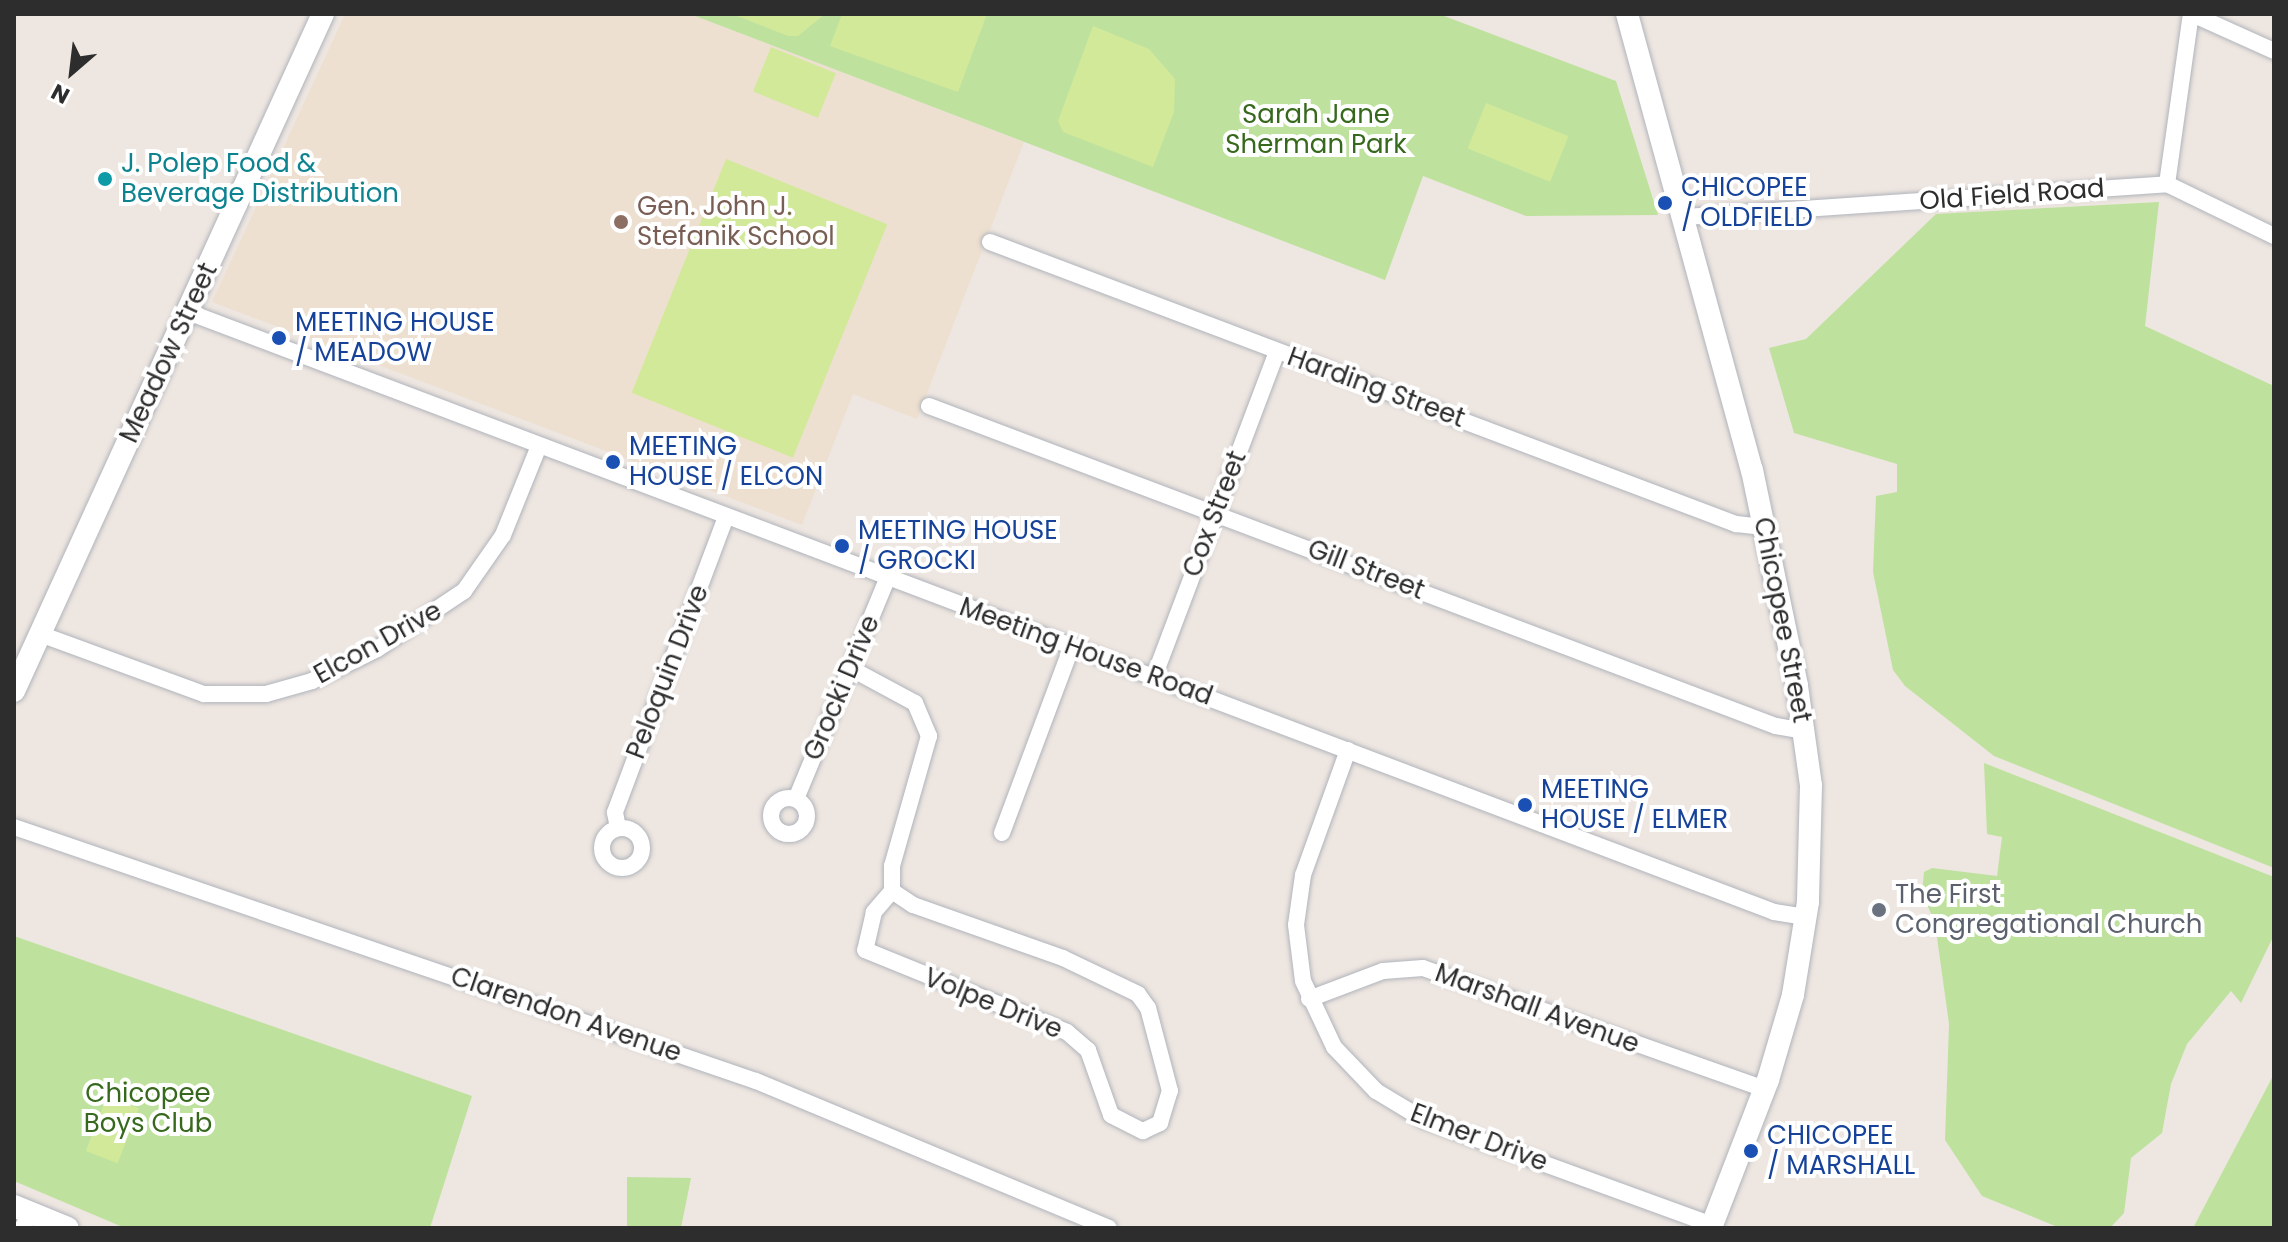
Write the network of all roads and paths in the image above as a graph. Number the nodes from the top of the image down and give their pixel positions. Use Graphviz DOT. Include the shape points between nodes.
graph roads {
  1 [pos="323,14"];
  2 [pos="1627,14"];
  3 [pos="2192,14"];
  4 [pos="2274,51"];
  5 [pos="2167,184"];
  6 [pos="1686,217"];
  7 [pos="2274,236"];
  8 [pos="990,242"];
  9 [pos="188,312"];
  10 [pos="1277,351"];
  11 [pos="929,406"];
  12 [pos="539,446"];
  13 [pos="1215,514"];
  14 [pos="726,516"];
  15 [pos="1764,527"];
  16 [pos="888,577"];
  17 [pos="40,634"];
  18 [pos="1072,646"];
  19 [pos="850,668"];
  20 [pos="1154,677"];
  21 [pos="14,691"];
  22 [pos="1804,731"];
  23 [pos="1348,750"];
  24 [pos="796,799"];
  25 [pos="14,827"];
  26 [pos="618,828"];
  27 [pos="1002,833"];
  28 [pos="892,891"];
  29 [pos="1806,917"];
  30 [pos="1309,999"];
  31 [pos="1764,1089"];
  32 [pos="22,1216"];
  33 [pos="1712,1227"];
  34 [pos="68,1228"];
  35 [pos="1109,1228"];
  1 -- 9 [label="main road, Meadow Street"];
  2 -- 6 [label="main road, Chicopee Street"];
  3 -- 4 [label="street"];
  3 -- 5 [label="street"];
  5 -- 6 [label="street, Old Field Road"];
  5 -- 7 [label="street"];
  6 -- 15 [label="main road, Chicopee Street"];
  8 -- 10 [label="street, Harding Street"];
  9 -- 12 [label="street, Meeting House Road"];
  9 -- 17 [label="main road, Meadow Street"];
  10 -- 13 [label="street, Cox Street"];
  10 -- 15 [label="street, Harding Street" via="1736,524"];
  11 -- 13 [label="street, Gill Street"];
  12 -- 14 [label="street, Meeting House Road"];
  12 -- 17 [label="street, Elcon Drive" via="503,535 464,591 377,649 312,681 257,695 204,694"];
  13 -- 20 [label="street, Cox Street"];
  13 -- 22 [label="street, Gill Street" via="1776,726"];
  14 -- 16 [label="street, Meeting House Road"];
  14 -- 26 [label="street, Peloquin Drive" via="615,812"];
  15 -- 22 [label="main road, Chicopee Street"];
  16 -- 18 [label="street, Meeting House Road"];
  16 -- 19 [label="street, Grocki Drive"];
  17 -- 21 [label="main road, Meadow Street"];
  18 -- 20 [label="street, Meeting House Road"];
  18 -- 27 [label="street"];
  19 -- 24 [label="street, Grocki Drive"];
  19 -- 28 [label="street, Volpe Drive" via="908,698 927,727 925,760 892,866"];
  20 -- 23 [label="street, Meeting House Road"];
  22 -- 29 [label="main road, Chicopee Street" via="1811,815"];
  23 -- 29 [label="street, Meeting House Road" via="1774,912"];
  23 -- 30 [label="street, Elmer Drive" via="1299,891 1296,944"];
  25 -- 35 [label="street, Clarendon Avenue" via="756,1081"];
  28 -- 28 [label="street, Volpe Drive" via="871,919 866,951 1067,1032 1088,1050 1111,1115 1143,1131 1163,1118 1170,1091 1148,1008 1138,994 1063,958 913,905"];
  29 -- 31 [label="main road, Chicopee Street" via="1789,1015"];
  30 -- 31 [label="street, Marshall Avenue" via="1383,971 1423,968"];
  30 -- 33 [label="street, Elmer Drive" via="1344,1060 1399,1107 1486,1146"];
  31 -- 33 [label="main road, Chicopee Street"];
  32 -- 34 [label="main road"];
}
